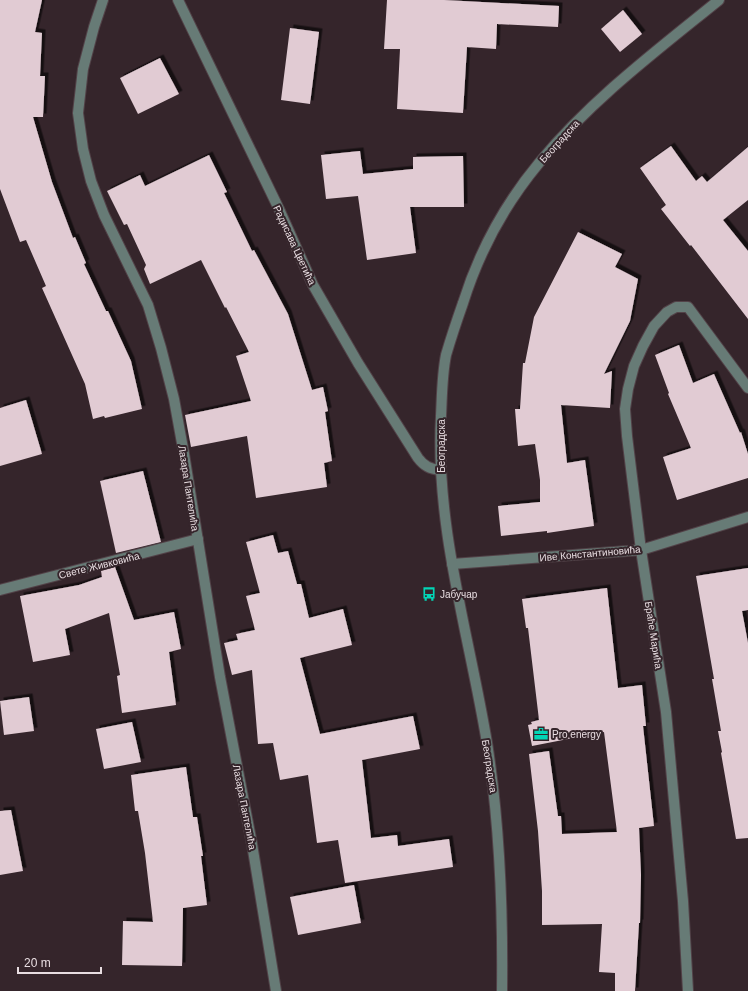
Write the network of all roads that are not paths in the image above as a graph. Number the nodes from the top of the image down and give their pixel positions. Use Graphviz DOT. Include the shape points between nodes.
graph roads {
  1 [pos="103,0"];
  2 [pos="178,0"];
  3 [pos="719,0"];
  4 [pos="748,388"];
  5 [pos="440,470"];
  6 [pos="748,517"];
  7 [pos="198,539"];
  8 [pos="641,550"];
  9 [pos="452,564"];
  10 [pos="0,590"];
  11 [pos="276,991"];
  12 [pos="502,991"];
  13 [pos="688,991"];
  1 -- 7 [label="street, Лазара Пантелића" via="82,69 78,113 83,149 91,181 104,215 148,305 161,348 174,399"];
  2 -- 5 [label="street, Радисава Цветића" via="276,202 313,285 358,364 418,458 431,469"];
  3 -- 5 [label="street, Београдска" via="617,83 581,116 538,164 499,221 482,251 446,357 439,438"];
  4 -- 8 [label="street, Браће Марића" via="688,307 676,307 667,312 654,326 643,346 628,389 625,409"];
  5 -- 9 [label="street, Београдска"];
  6 -- 8 [label="street, Иве Константиновића"];
  7 -- 10 [label="street, Свете Живковића"];
  7 -- 11 [label="street, Лазара Пантелића"];
  8 -- 9 [label="street, Иве Константиновића"];
  8 -- 13 [label="street, Браће Марића" via="666,712 683,901"];
  9 -- 12 [label="street, Београдска" via="495,801 500,880"];
}
